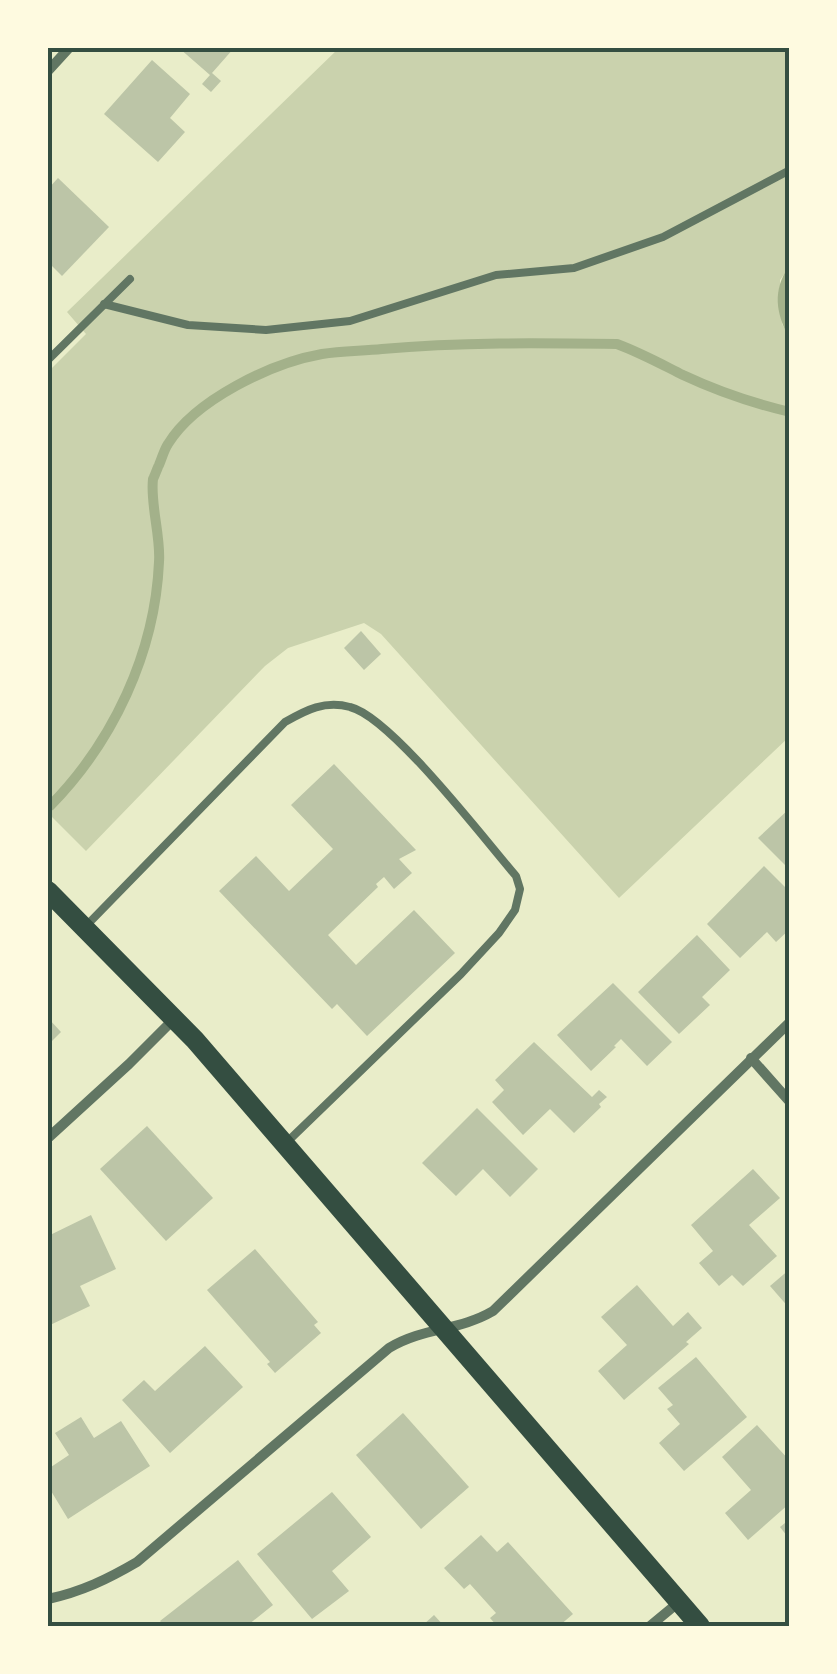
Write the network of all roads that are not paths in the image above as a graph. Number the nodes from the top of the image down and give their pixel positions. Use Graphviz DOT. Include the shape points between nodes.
graph roads {
  1 [pos="69,48"];
  2 [pos="48,71"];
  3 [pos="790,170"];
  4 [pos="130,278"];
  5 [pos="104,304"];
  6 [pos="48,360"];
  7 [pos="48,891"];
  8 [pos="84,928"];
  9 [pos="174,1018"];
  10 [pos="790,1022"];
  11 [pos="751,1058"];
  12 [pos="790,1102"];
  13 [pos="48,1138"];
  14 [pos="285,1144"];
  15 [pos="444,1329"];
  16 [pos="48,1598"];
  17 [pos="679,1602"];
  18 [pos="650,1626"];
  19 [pos="700,1626"];
  1 -- 2 [label="street"];
  3 -- 5 [label="lane" via="663,236 574,268 496,276 350,321 266,330 188,324"];
  4 -- 5 [label="lane"];
  5 -- 6 [label="lane"];
  7 -- 8 [label="main road"];
  8 -- 9 [label="main road"];
  8 -- 14 [label="lane" via="285,722 307,709 352,707 415,758 516,876 515,910 461,974"];
  9 -- 13 [label="street"];
  9 -- 14 [label="main road"];
  10 -- 11 [label="street"];
  11 -- 12 [label="street"];
  11 -- 15 [label="street" via="494,1310"];
  14 -- 15 [label="main road"];
  15 -- 16 [label="street" via="389,1348 138,1562 104,1582"];
  15 -- 17 [label="main road"];
  17 -- 18 [label="street"];
  17 -- 19 [label="main road"];
}
